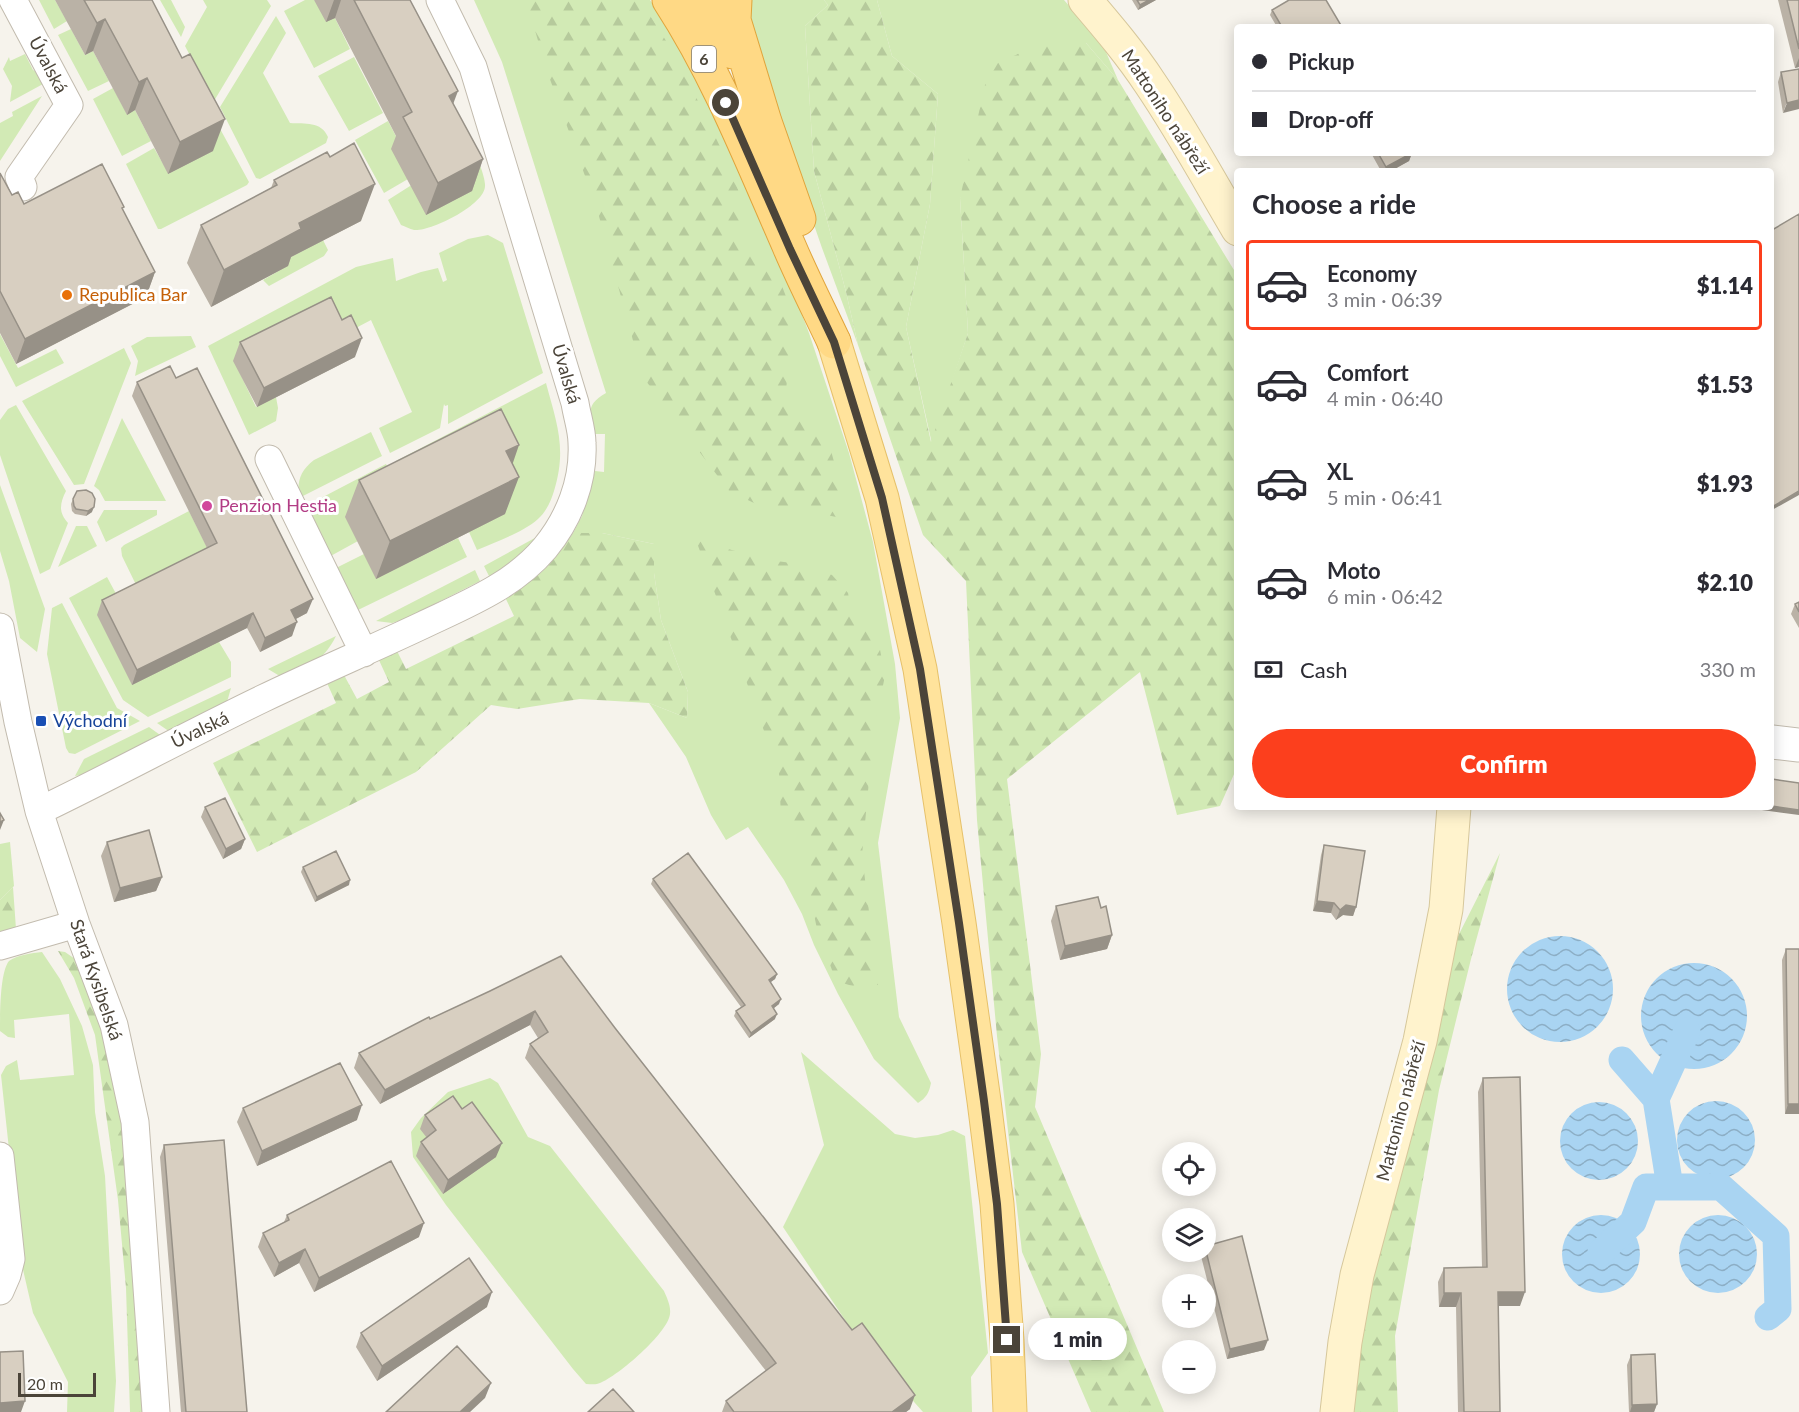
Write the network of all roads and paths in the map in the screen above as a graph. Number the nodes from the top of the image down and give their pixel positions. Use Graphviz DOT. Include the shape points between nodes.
graph roads {
  1 [pos="13,0"];
  2 [pos="440,0"];
  3 [pos="669,0"];
  4 [pos="705,0"];
  5 [pos="735,0"];
  6 [pos="1085,0"];
  7 [pos="765,122"];
  8 [pos="23,187"];
  9 [pos="1234,222"];
  10 [pos="834,342"];
  11 [pos="269,459"];
  12 [pos="0,629"];
  13 [pos="364,653"];
  14 [pos="1774,742"];
  15 [pos="1799,745"];
  16 [pos="1454,810"];
  17 [pos="39,811"];
  18 [pos="76,924"];
  19 [pos="0,946"];
  20 [pos="0,1156"];
  21 [pos="0,1291"];
  22 [pos="156,1412"];
  23 [pos="1010,1412"];
  24 [pos="1337,1412"];
  1 -- 8 [label="street, Úvalská" via="69,105 19,177"];
  2 -- 13 [label="street, Úvalská" via="473,67 566,368 582,443 579,478 571,509 558,531 519,573 492,592"];
  3 -- 10 [label="highway, 6" via="735,121"];
  4 -- 7 [label="highway, 6"];
  5 -- 7 [label="highway" via="734,20"];
  6 -- 9 [label="main road, Mattoniho nábřeží" via="1150,82"];
  7 -- 10 [label="highway, 6" via="807,242"];
  10 -- 23 [label="main road, 6" via="882,498 921,679 997,1204"];
  11 -- 13 [label="street"];
  12 -- 17 [label="street, Stará Kysibelská"];
  13 -- 17 [label="street, Úvalská"];
  14 -- 15 [label="street"];
  16 -- 24 [label="main road, Mattoniho nábřeží" via="1446,909 1420,1041 1357,1275"];
  17 -- 18 [label="street, Stará Kysibelská"];
  18 -- 19 [label="street"];
  18 -- 22 [label="street, Stará Kysibelská" via="114,1025 135,1122"];
  20 -- 21 [label="street" via="11,1259"];
}
